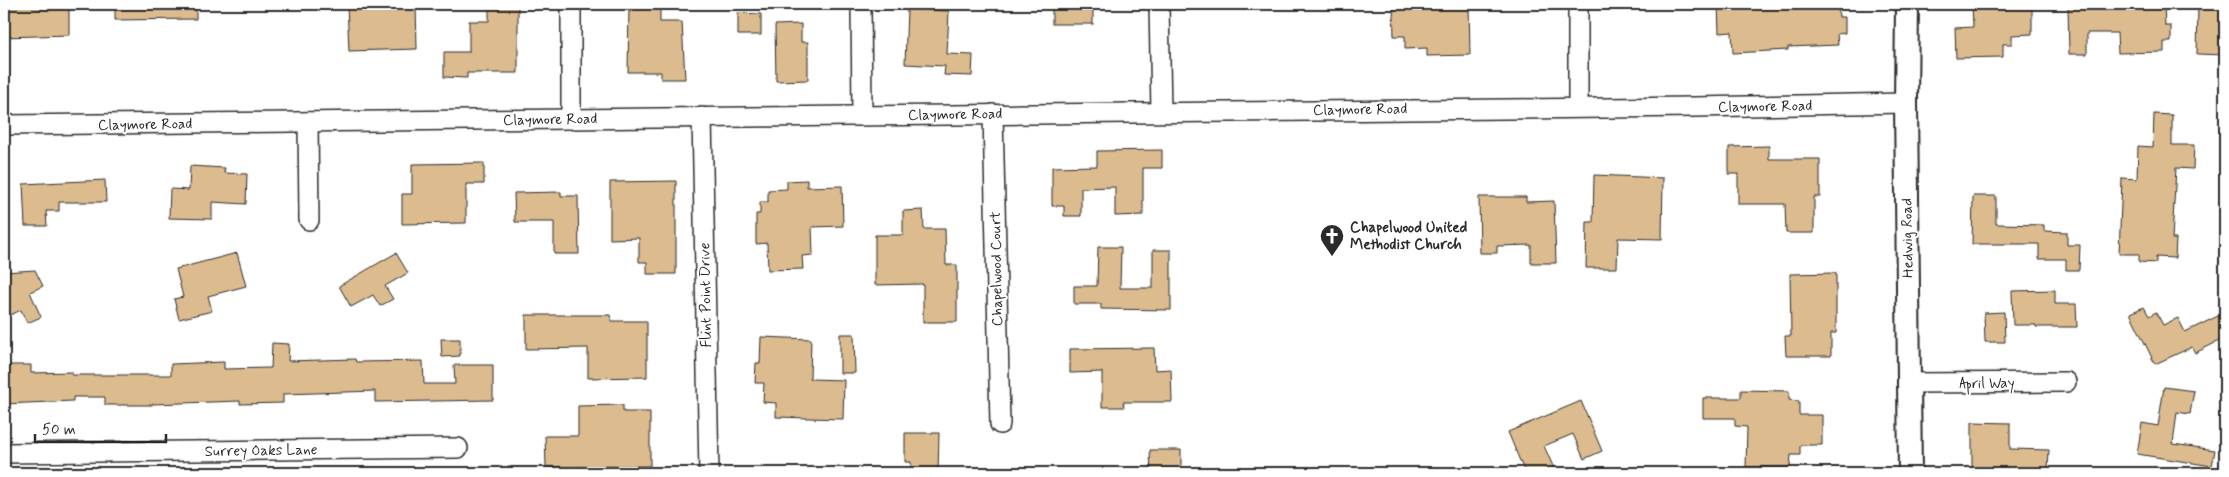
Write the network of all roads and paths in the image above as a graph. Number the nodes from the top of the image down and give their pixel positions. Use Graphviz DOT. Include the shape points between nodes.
graph roads {
  1 [pos="571,4"];
  2 [pos="861,4"];
  3 [pos="1159,4"];
  4 [pos="1578,4"];
  5 [pos="1907,4"];
  6 [pos="1906,103"];
  7 [pos="1578,107"];
  8 [pos="1161,112"];
  9 [pos="993,114"];
  10 [pos="862,115"];
  11 [pos="702,117"];
  12 [pos="571,119"];
  13 [pos="308,122"];
  14 [pos="4,125"];
  15 [pos="309,220"];
  16 [pos="2066,382"];
  17 [pos="1909,383"];
  18 [pos="1000,424"];
  19 [pos="458,448"];
  20 [pos="4,453"];
  21 [pos="709,473"];
  22 [pos="1910,473"];
  1 -- 12 [label="street"];
  2 -- 10 [label="street"];
  3 -- 8 [label="street"];
  4 -- 7 [label="street"];
  5 -- 6 [label="street, Hedwig Road"];
  6 -- 7 [label="street, Claymore Road"];
  6 -- 17 [label="street, Hedwig Road"];
  7 -- 8 [label="street, Claymore Road"];
  8 -- 9 [label="street, Claymore Road"];
  9 -- 10 [label="street, Claymore Road"];
  9 -- 18 [label="street, Chapelwood Court"];
  10 -- 11 [label="street, Claymore Road"];
  11 -- 12 [label="street, Claymore Road"];
  11 -- 21 [label="street, Flint Point Drive"];
  12 -- 13 [label="street, Claymore Road"];
  13 -- 14 [label="street, Claymore Road"];
  13 -- 15 [label="street"];
  16 -- 17 [label="street, April Way"];
  17 -- 22 [label="street, Hedwig Road"];
  19 -- 20 [label="street, Surrey Oaks Lane"];
}
